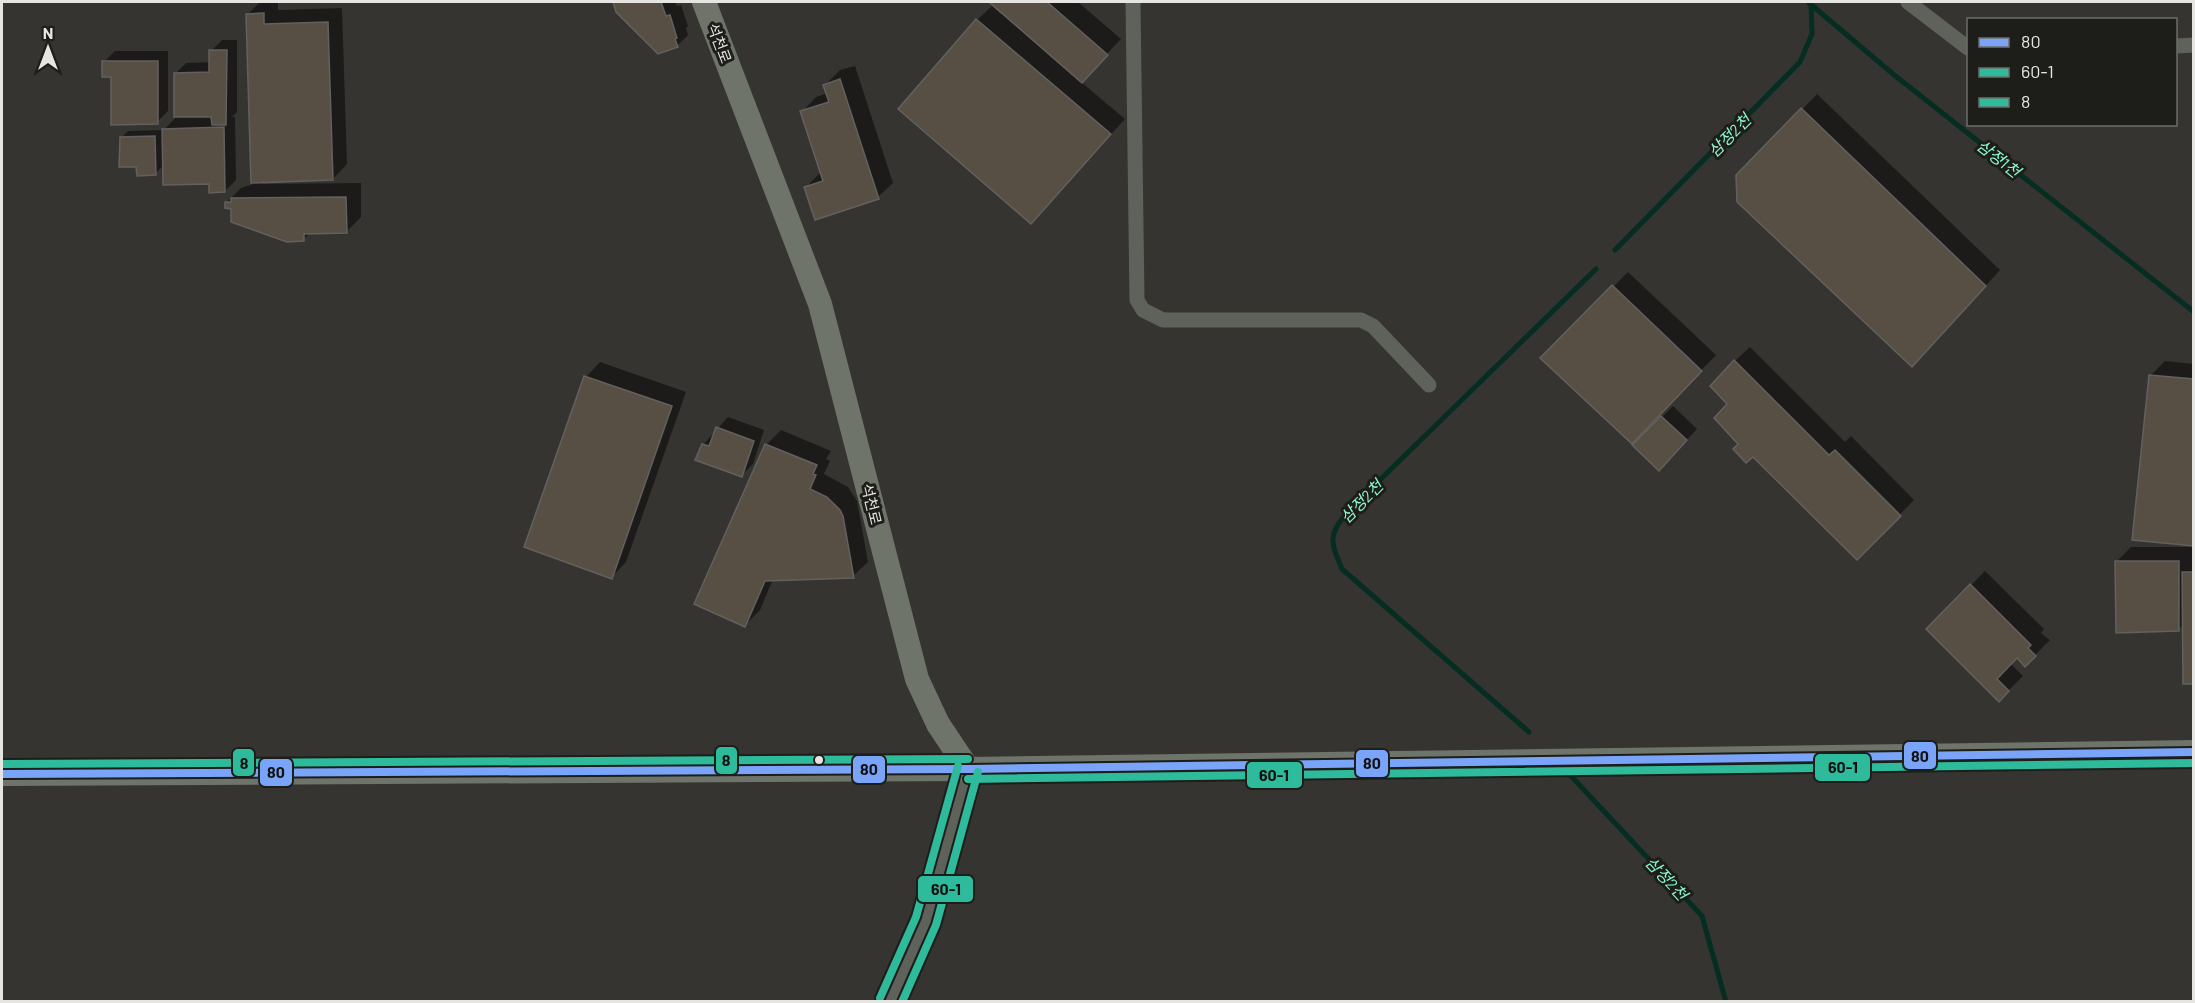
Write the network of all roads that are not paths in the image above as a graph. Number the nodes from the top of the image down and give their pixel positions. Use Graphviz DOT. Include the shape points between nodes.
graph roads {
  1 [pos="704,2"];
  2 [pos="1133,2"];
  3 [pos="1908,2"];
  4 [pos="2193,45"];
  5 [pos="2177,46"];
  6 [pos="1967,47"];
  7 [pos="1429,385"];
  8 [pos="2193,752"];
  9 [pos="968,769"];
  10 [pos="2,774"];
  11 [pos="890,1002"];
  1 -- 9 [label="main road, 석천로" via="820,304 917,679 938,724"];
  2 -- 7 [label="street" via="1137,300 1143,310 1164,321 1361,320 1373,326"];
  3 -- 6 [label="street"];
  4 -- 5 [label="street"];
  8 -- 9 [label="main road"];
  9 -- 10 [label="main road"];
  9 -- 11 [label="street" via="926,921"];
}
